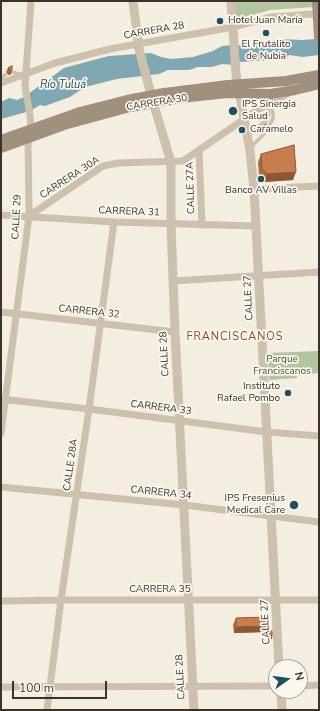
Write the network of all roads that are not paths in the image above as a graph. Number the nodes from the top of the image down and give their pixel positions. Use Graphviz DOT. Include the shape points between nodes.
graph roads {
  1 [pos="31,1"];
  2 [pos="133,1"];
  3 [pos="231,1"];
  4 [pos="317,11"];
  5 [pos="233,27"];
  6 [pos="319,33"];
  7 [pos="319,37"];
  8 [pos="139,46"];
  9 [pos="13,72"];
  10 [pos="24,74"];
  11 [pos="319,75"];
  12 [pos="1,83"];
  13 [pos="238,84"];
  14 [pos="319,84"];
  15 [pos="295,90"];
  16 [pos="152,99"];
  17 [pos="270,103"];
  18 [pos="245,120"];
  19 [pos="29,134"];
  20 [pos="247,134"];
  21 [pos="1,140"];
  22 [pos="1,148"];
  23 [pos="199,151"];
  24 [pos="250,151"];
  25 [pos="171,162"];
  26 [pos="319,186"];
  27 [pos="254,189"];
  28 [pos="1,215"];
  29 [pos="29,216"];
  30 [pos="114,222"];
  31 [pos="171,224"];
  32 [pos="202,225"];
  33 [pos="256,226"];
  34 [pos="319,272"];
  35 [pos="258,276"];
  36 [pos="173,281"];
  37 [pos="1,312"];
  38 [pos="17,314"];
  39 [pos="101,324"];
  40 [pos="175,332"];
  41 [pos="3,400"];
  42 [pos="89,409"];
  43 [pos="180,420"];
  44 [pos="267,432"];
  45 [pos="1,433"];
  46 [pos="319,436"];
  47 [pos="1,487"];
  48 [pos="77,494"];
  49 [pos="184,505"];
  50 [pos="271,516"];
  51 [pos="319,522"];
  52 [pos="61,600"];
  53 [pos="188,600"];
  54 [pos="276,600"];
  55 [pos="319,600"];
  56 [pos="1,601"];
  57 [pos="279,659"];
  58 [pos="319,685"];
  59 [pos="268,686"];
  60 [pos="308,686"];
  61 [pos="1,687"];
  62 [pos="49,687"];
  63 [pos="192,687"];
  64 [pos="281,699"];
  65 [pos="46,710"];
  66 [pos="194,710"];
  67 [pos="282,710"];
  1 -- 10 [label="street, CALLE 29"];
  2 -- 8 [label="street, CALLE 28"];
  3 -- 5 [label="street, CALLE 27"];
  4 -- 5 [label="street, CARRERA 28" via="271,16"];
  4 -- 6 [label="main road"];
  5 -- 8 [label="street, CARRERA 28"];
  5 -- 13 [label="street, CALLE 27"];
  6 -- 7 [label="main road"];
  8 -- 10 [label="street, CARRERA 28" via="64,60"];
  8 -- 16 [label="street, CALLE 28"];
  9 -- 10 [label="lane"];
  10 -- 12 [label="street, CARRERA 28"];
  10 -- 19 [label="street, CALLE 29" via="30,115"];
  11 -- 13 [label="main road, CARRERA 30" via="286,81"];
  13 -- 15 [label="main road, CARRERA 30" via="270,94"];
  13 -- 16 [label="main road, CARRERA 30" via="227,93"];
  13 -- 18 [label="street, CALLE 27"];
  14 -- 15 [label="main road, CARRERA 30"];
  15 -- 17 [label="street, CARRERA 30A"];
  16 -- 19 [label="main road, CARRERA 30"];
  16 -- 25 [label="street, CALLE 28"];
  17 -- 18 [label="street, CARRERA 30A"];
  17 -- 20 [label="lane" via="267,120"];
  17 -- 24 [label="lane" via="273,119"];
  18 -- 20 [label="street, CALLE 27"];
  18 -- 23 [label="street, CARRERA 30A"];
  19 -- 21 [label="main road, CARRERA 30"];
  19 -- 22 [label="main road, CARRERA 30"];
  19 -- 29 [label="street, CALLE 29"];
  20 -- 24 [label="street, CALLE 27"];
  23 -- 25 [label="street, CARRERA 30A" via="183,161"];
  23 -- 32 [label="street, CALLE 27A"];
  24 -- 27 [label="street, CALLE 27"];
  25 -- 29 [label="street, CARRERA 30A" via="118,163 103,166"];
  25 -- 31 [label="street, CALLE 28"];
  26 -- 27 [label="street"];
  27 -- 33 [label="street, CALLE 27"];
  28 -- 29 [label="street, CARRERA 31"];
  29 -- 30 [label="street, CARRERA 31"];
  29 -- 38 [label="street, CALLE 29"];
  30 -- 31 [label="street, CARRERA 31"];
  30 -- 39 [label="street, CALLE 28A"];
  31 -- 32 [label="street, CARRERA 31"];
  31 -- 36 [label="street, CALLE 28"];
  32 -- 33 [label="street, CARRERA 31"];
  33 -- 35 [label="street, CALLE 27"];
  34 -- 35 [label="street"];
  35 -- 36 [label="street"];
  35 -- 44 [label="street, CALLE 27"];
  36 -- 40 [label="street, CALLE 28"];
  37 -- 38 [label="street, CARRERA 32"];
  38 -- 39 [label="street, CARRERA 32"];
  38 -- 41 [label="street, CALLE 29"];
  39 -- 40 [label="street, CARRERA 32"];
  39 -- 42 [label="street, CALLE 28A"];
  40 -- 43 [label="street, CALLE 28"];
  41 -- 42 [label="street, CARRERA 33"];
  41 -- 45 [label="street, CALLE 29"];
  42 -- 43 [label="street, CARRERA 33"];
  42 -- 48 [label="street, CALLE 28A"];
  43 -- 44 [label="street, CARRERA 33"];
  43 -- 49 [label="street, CALLE 28"];
  44 -- 46 [label="street, CARRERA 33"];
  44 -- 50 [label="street, CALLE 27"];
  47 -- 48 [label="street, CARRERA 34"];
  48 -- 49 [label="street, CARRERA 34"];
  48 -- 52 [label="street, CALLE 28A"];
  49 -- 50 [label="street, CARRERA 34"];
  49 -- 53 [label="street, CALLE 28"];
  50 -- 51 [label="street, CARRERA 34"];
  50 -- 54 [label="street, CALLE 27"];
  52 -- 53 [label="street, CARRERA 35"];
  52 -- 56 [label="street, CARRERA 35"];
  52 -- 62 [label="street, CALLE 28A"];
  53 -- 54 [label="street, CARRERA 35"];
  53 -- 63 [label="street, CALLE 28"];
  54 -- 55 [label="street, CARRERA 35"];
  54 -- 57 [label="street, CALLE 27"];
  58 -- 60 [label="street"];
  59 -- 63 [label="street"];
  61 -- 62 [label="street"];
  62 -- 63 [label="street"];
  62 -- 65 [label="street, CALLE 28A"];
  63 -- 66 [label="street, CALLE 28"];
  64 -- 67 [label="street"];
}
